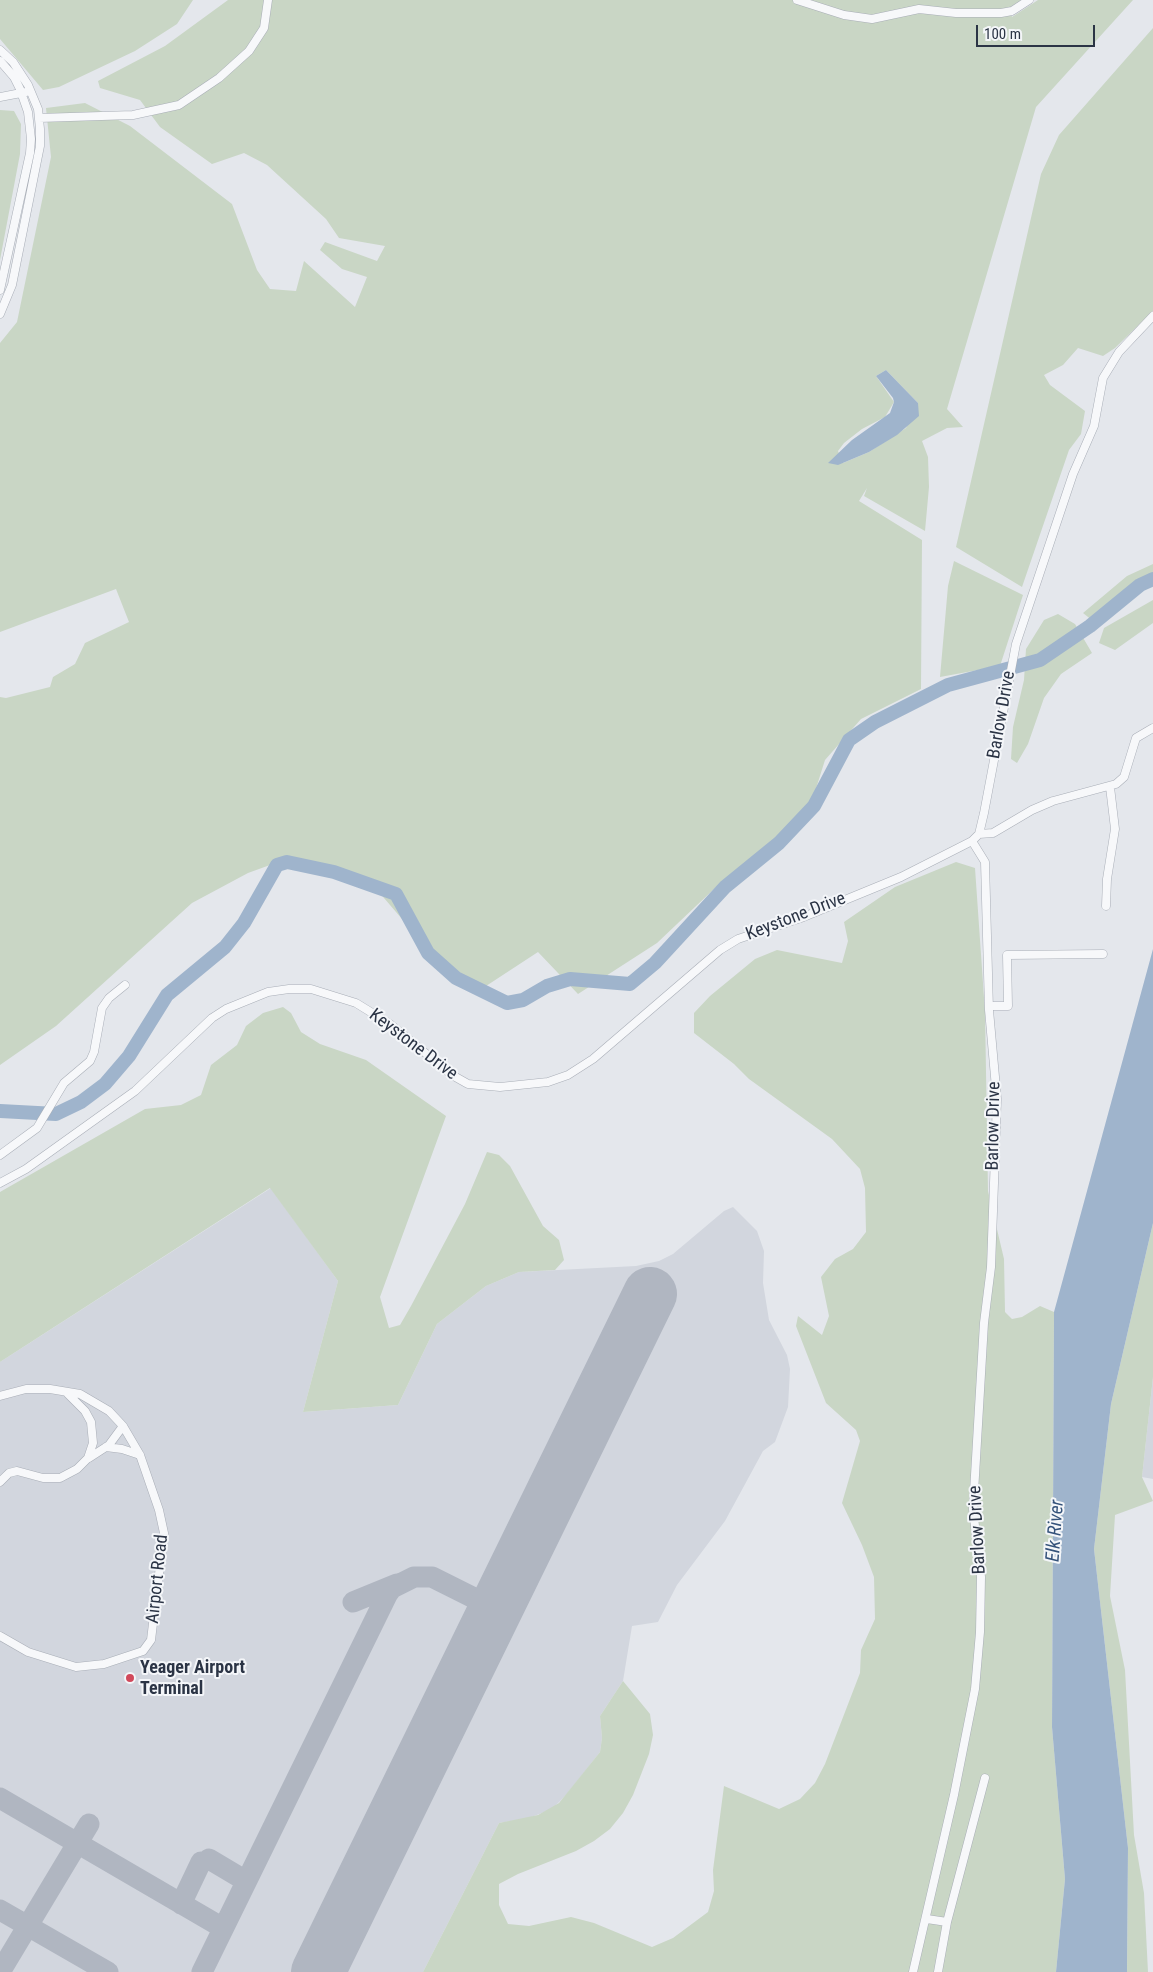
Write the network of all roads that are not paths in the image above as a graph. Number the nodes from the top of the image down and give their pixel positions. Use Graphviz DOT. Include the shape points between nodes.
graph roads {
  1 [pos="268,0"];
  2 [pos="797,0"];
  3 [pos="1030,0"];
  4 [pos="0,50"];
  5 [pos="0,61"];
  6 [pos="31,91"];
  7 [pos="22,92"];
  8 [pos="0,97"];
  9 [pos="39,118"];
  10 [pos="0,290"];
  11 [pos="0,314"];
  12 [pos="1153,316"];
  13 [pos="1153,728"];
  14 [pos="1110,787"];
  15 [pos="979,834"];
  16 [pos="972,841"];
  17 [pos="1106,906"];
  18 [pos="1103,954"];
  19 [pos="125,985"];
  20 [pos="989,1006"];
  21 [pos="0,1155"];
  22 [pos="0,1183"];
  23 [pos="68,1394"];
  24 [pos="0,1396"];
  25 [pos="124,1426"];
  26 [pos="106,1447"];
  27 [pos="140,1454"];
  28 [pos="88,1458"];
  29 [pos="0,1482"];
  30 [pos="0,1636"];
  31 [pos="985,1778"];
  32 [pos="927,1919"];
  33 [pos="947,1922"];
  34 [pos="913,1972"];
  35 [pos="938,1972"];
  1 -- 9 [label="street" via="264,28 249,51 219,78 179,105 133,115"];
  2 -- 3 [label="street" via="844,15 872,19 919,9 1000,14"];
  4 -- 6 [label="street" via="21,73"];
  5 -- 7 [label="street"];
  6 -- 7 [label="street"];
  6 -- 9 [label="street"];
  7 -- 8 [label="street"];
  7 -- 10 [label="street" via="31,124 30,153"];
  9 -- 11 [label="street" via="40,146 14,276"];
  12 -- 15 [label="street, Barlow Drive" via="1119,352 1103,378 1094,426 1070,483 1014,652"];
  13 -- 14 [label="street" via="1136,738 1124,777"];
  14 -- 15 [label="street" via="1053,801 993,833"];
  14 -- 17 [label="street" via="1115,829"];
  15 -- 16 [label="street"];
  16 -- 20 [label="street, Barlow Drive" via="985,862"];
  16 -- 22 [label="street, Keystone Drive" via="901,877 801,918 738,939 720,950 593,1059 568,1075 548,1082 500,1087 468,1084 452,1075 390,1024 356,1003 311,989 289,988 268,992 212,1018 135,1091 26,1169"];
  18 -- 20 [label="street" via="1008,955 1008,1006"];
  19 -- 21 [label="street" via="102,1008 93,1057 64,1083 43,1120 32,1132"];
  20 -- 32 [label="street, Barlow Drive" via="997,1100 991,1267 982,1350 973,1509 981,1577 980,1632 975,1689"];
  23 -- 24 [label="street, Airport Road" via="39,1388"];
  23 -- 25 [label="street, Airport Road" via="90,1398"];
  23 -- 28 [label="street" via="85,1410 91,1422 93,1443"];
  25 -- 26 [label="street"];
  25 -- 27 [label="street, Airport Road"];
  26 -- 27 [label="street"];
  26 -- 28 [label="street"];
  27 -- 30 [label="street, Airport Road" via="160,1510 164,1534 147,1648 112,1662 76,1667 28,1652"];
  28 -- 29 [label="street" via="77,1469 60,1478 43,1478 18,1471 8,1474"];
  31 -- 33 [label="street"];
  32 -- 33 [label="street"];
  32 -- 34 [label="street, Barlow Drive"];
  33 -- 35 [label="street"];
}
